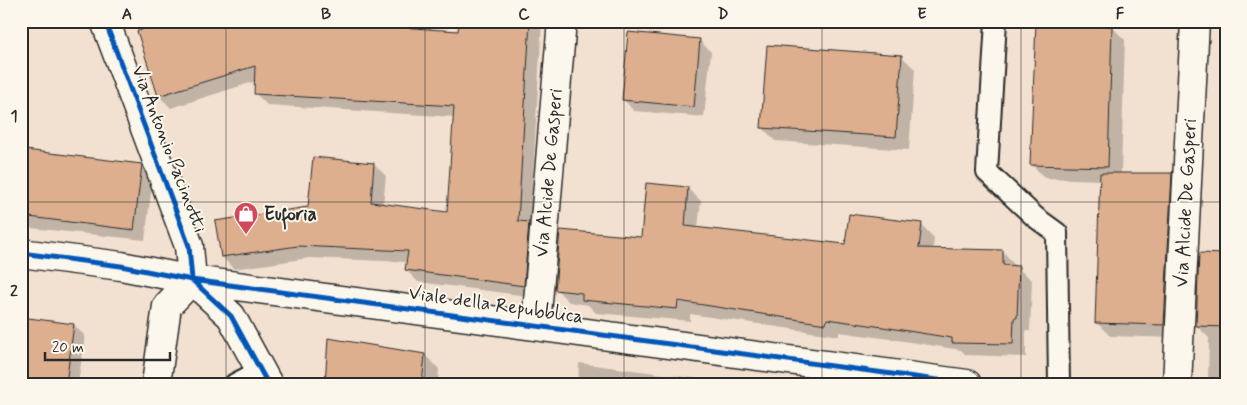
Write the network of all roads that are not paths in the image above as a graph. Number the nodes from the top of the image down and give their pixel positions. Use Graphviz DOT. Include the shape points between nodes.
graph roads {
  1 [pos="105,21"];
  2 [pos="562,21"];
  3 [pos="996,21"];
  4 [pos="1195,21"];
  5 [pos="21,253"];
  6 [pos="192,280"];
  7 [pos="536,325"];
  8 [pos="264,377"];
  9 [pos="156,384"];
  10 [pos="235,384"];
  11 [pos="967,384"];
  12 [pos="1058,384"];
  13 [pos="1177,384"];
  1 -- 6 [label="street, Via Antonio Pacinotti" via="190,246"];
  2 -- 7 [label="street, Via Alcide De Gasperi"];
  3 -- 12 [label="lane" via="987,172 1057,233"];
  4 -- 13 [label="street, Via Alcide De Gasperi"];
  5 -- 6 [label="street, Viale della Repubblica" via="121,266"];
  6 -- 7 [label="street, Viale della Repubblica"];
  6 -- 8 [label="street" via="231,316"];
  6 -- 9 [label="street" via="167,306"];
  7 -- 11 [label="street, Viale della Repubblica"];
  8 -- 10 [label="lane"];
}
